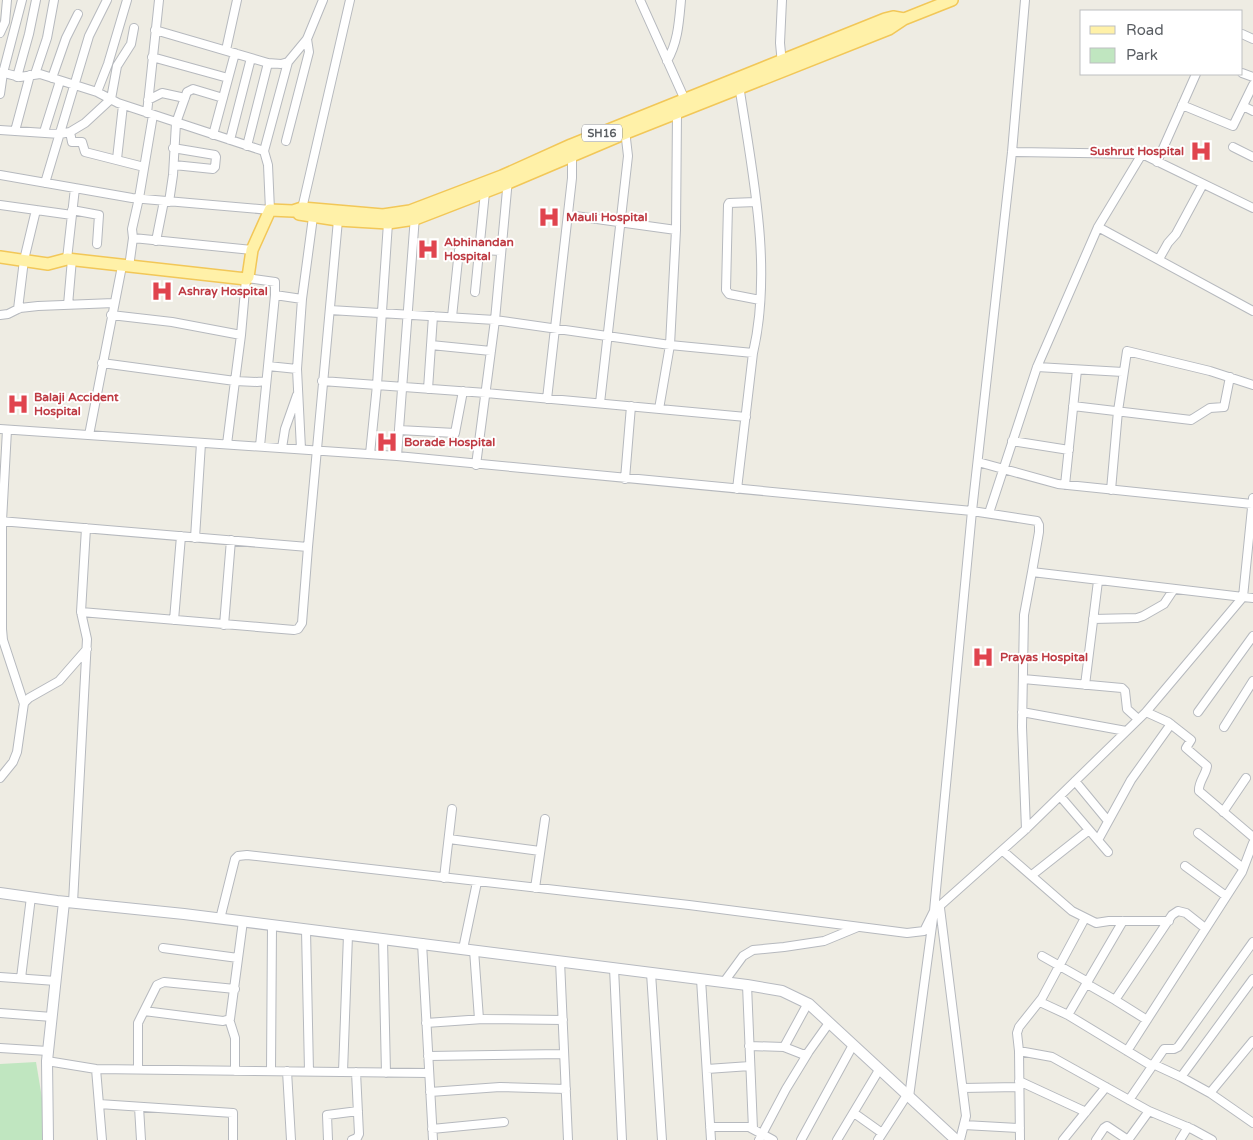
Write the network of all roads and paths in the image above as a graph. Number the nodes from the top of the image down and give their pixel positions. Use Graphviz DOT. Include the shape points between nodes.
graph roads {
  1 [pos="7,0"];
  2 [pos="22,0"];
  3 [pos="36,0"];
  4 [pos="54,0"];
  5 [pos="107,0"];
  6 [pos="127,0"];
  7 [pos="158,0"];
  8 [pos="237,0"];
  9 [pos="323,0"];
  10 [pos="350,0"];
  11 [pos="640,0"];
  12 [pos="681,0"];
  13 [pos="782,0"];
  14 [pos="952,0"];
  15 [pos="1025,0"];
  16 [pos="78,14"];
  17 [pos="134,28"];
  18 [pos="155,30"];
  19 [pos="0,33"];
  20 [pos="308,39"];
  21 [pos="226,50"];
  22 [pos="235,53"];
  23 [pos="152,57"];
  24 [pos="251,58"];
  25 [pos="667,61"];
  26 [pos="288,62"];
  27 [pos="268,63"];
  28 [pos="783,66"];
  29 [pos="2,72"];
  30 [pos="33,75"];
  31 [pos="1196,75"];
  32 [pos="17,77"];
  33 [pos="52,78"];
  34 [pos="228,78"];
  35 [pos="60,81"];
  36 [pos="739,83"];
  37 [pos="74,85"];
  38 [pos="1253,85"];
  39 [pos="97,92"];
  40 [pos="0,94"];
  41 [pos="185,98"];
  42 [pos="223,98"];
  43 [pos="111,99"];
  44 [pos="148,100"];
  45 [pos="684,100"];
  46 [pos="124,105"];
  47 [pos="1182,105"];
  48 [pos="1243,106"];
  49 [pos="1253,111"];
  50 [pos="677,113"];
  51 [pos="150,114"];
  52 [pos="176,123"];
  53 [pos="625,128"];
  54 [pos="0,130"];
  55 [pos="14,131"];
  56 [pos="44,132"];
  57 [pos="70,132"];
  58 [pos="60,134"];
  59 [pos="213,135"];
  60 [pos="230,140"];
  61 [pos="286,141"];
  62 [pos="247,146"];
  63 [pos="1233,147"];
  64 [pos="173,148"];
  65 [pos="572,150"];
  66 [pos="264,151"];
  67 [pos="1012,152"];
  68 [pos="1142,154"];
  69 [pos="1253,157"];
  70 [pos="117,160"];
  71 [pos="1157,162"];
  72 [pos="174,165"];
  73 [pos="144,167"];
  74 [pos="0,175"];
  75 [pos="508,178"];
  76 [pos="45,183"];
  77 [pos="1203,184"];
  78 [pos="75,188"];
  79 [pos="485,192"];
  80 [pos="139,198"];
  81 [pos="167,201"];
  82 [pos="756,202"];
  83 [pos="0,204"];
  84 [pos="1253,208"];
  85 [pos="36,210"];
  86 [pos="270,210"];
  87 [pos="299,212"];
  88 [pos="72,213"];
  89 [pos="414,214"];
  90 [pos="568,215"];
  91 [pos="313,217"];
  92 [pos="338,220"];
  93 [pos="620,223"];
  94 [pos="388,224"];
  95 [pos="1098,227"];
  96 [pos="676,230"];
  97 [pos="132,238"];
  98 [pos="156,241"];
  99 [pos="97,244"];
  100 [pos="479,249"];
  101 [pos="252,250"];
  102 [pos="502,251"];
  103 [pos="0,257"];
  104 [pos="69,259"];
  105 [pos="1159,259"];
  106 [pos="24,260"];
  107 [pos="125,266"];
  108 [pos="247,279"];
  109 [pos="475,292"];
  110 [pos="275,296"];
  111 [pos="302,299"];
  112 [pos="760,300"];
  113 [pos="114,303"];
  114 [pos="68,305"];
  115 [pos="18,310"];
  116 [pos="330,310"];
  117 [pos="1253,311"];
  118 [pos="381,312"];
  119 [pos="408,314"];
  120 [pos="0,315"];
  121 [pos="111,315"];
  122 [pos="433,316"];
  123 [pos="452,317"];
  124 [pos="495,320"];
  125 [pos="555,329"];
  126 [pos="241,335"];
  127 [pos="608,336"];
  128 [pos="431,345"];
  129 [pos="670,345"];
  130 [pos="491,351"];
  131 [pos="753,353"];
  132 [pos="102,363"];
  133 [pos="268,366"];
  134 [pos="1037,367"];
  135 [pos="297,369"];
  136 [pos="1076,370"];
  137 [pos="1123,372"];
  138 [pos="1230,377"];
  139 [pos="235,380"];
  140 [pos="266,381"];
  141 [pos="322,381"];
  142 [pos="377,385"];
  143 [pos="1253,385"];
  144 [pos="402,387"];
  145 [pos="428,388"];
  146 [pos="298,391"];
  147 [pos="463,391"];
  148 [pos="486,393"];
  149 [pos="547,398"];
  150 [pos="600,404"];
  151 [pos="631,406"];
  152 [pos="1073,406"];
  153 [pos="659,409"];
  154 [pos="1118,411"];
  155 [pos="746,417"];
  156 [pos="4,429"];
  157 [pos="399,430"];
  158 [pos="89,435"];
  159 [pos="1012,440"];
  160 [pos="201,442"];
  161 [pos="227,444"];
  162 [pos="260,446"];
  163 [pos="282,448"];
  164 [pos="301,449"];
  165 [pos="316,450"];
  166 [pos="1069,450"];
  167 [pos="370,454"];
  168 [pos="397,456"];
  169 [pos="978,462"];
  170 [pos="476,465"];
  171 [pos="1004,468"];
  172 [pos="625,479"];
  173 [pos="1065,486"];
  174 [pos="737,489"];
  175 [pos="1112,490"];
  176 [pos="1253,498"];
  177 [pos="1252,504"];
  178 [pos="972,511"];
  179 [pos="989,513"];
  180 [pos="1,521"];
  181 [pos="86,528"];
  182 [pos="181,536"];
  183 [pos="196,538"];
  184 [pos="231,540"];
  185 [pos="308,546"];
  186 [pos="1250,556"];
  187 [pos="1032,572"];
  188 [pos="1098,581"];
  189 [pos="1174,589"];
  190 [pos="1243,597"];
  191 [pos="1253,598"];
  192 [pos="81,612"];
  193 [pos="1093,619"];
  194 [pos="174,620"];
  195 [pos="224,625"];
  196 [pos="1253,636"];
  197 [pos="87,649"];
  198 [pos="1023,680"];
  199 [pos="1253,681"];
  200 [pos="1085,685"];
  201 [pos="24,704"];
  202 [pos="1022,712"];
  203 [pos="1146,712"];
  204 [pos="1198,712"];
  205 [pos="1138,720"];
  206 [pos="1171,724"];
  207 [pos="1224,727"];
  208 [pos="1126,731"];
  209 [pos="0,778"];
  210 [pos="1246,778"];
  211 [pos="1075,781"];
  212 [pos="1060,796"];
  213 [pos="452,809"];
  214 [pos="1223,812"];
  215 [pos="545,819"];
  216 [pos="1108,821"];
  217 [pos="1026,829"];
  218 [pos="1090,830"];
  219 [pos="1198,833"];
  220 [pos="1253,837"];
  221 [pos="449,839"];
  222 [pos="1098,840"];
  223 [pos="1253,842"];
  224 [pos="540,851"];
  225 [pos="1003,851"];
  226 [pos="1108,852"];
  227 [pos="1185,866"];
  228 [pos="1243,868"];
  229 [pos="1032,875"];
  230 [pos="444,878"];
  231 [pos="477,882"];
  232 [pos="535,888"];
  233 [pos="0,893"];
  234 [pos="1226,896"];
  235 [pos="31,897"];
  236 [pos="68,902"];
  237 [pos="937,910"];
  238 [pos="220,918"];
  239 [pos="1085,918"];
  240 [pos="1122,921"];
  241 [pos="1169,921"];
  242 [pos="243,922"];
  243 [pos="272,925"];
  244 [pos="861,926"];
  245 [pos="1206,928"];
  246 [pos="306,930"];
  247 [pos="348,935"];
  248 [pos="382,939"];
  249 [pos="1253,942"];
  250 [pos="422,943"];
  251 [pos="163,948"];
  252 [pos="469,949"];
  253 [pos="1042,956"];
  254 [pos="238,958"];
  255 [pos="560,961"];
  256 [pos="1059,966"];
  257 [pos="614,968"];
  258 [pos="651,973"];
  259 [pos="0,977"];
  260 [pos="21,978"];
  261 [pos="701,979"];
  262 [pos="1253,980"];
  263 [pos="56,981"];
  264 [pos="724,982"];
  265 [pos="1088,983"];
  266 [pos="747,985"];
  267 [pos="235,989"];
  268 [pos="1115,1000"];
  269 [pos="1040,1002"];
  270 [pos="808,1004"];
  271 [pos="144,1011"];
  272 [pos="0,1013"];
  273 [pos="1068,1015"];
  274 [pos="52,1017"];
  275 [pos="228,1019"];
  276 [pos="478,1019"];
  277 [pos="563,1020"];
  278 [pos="1146,1020"];
  279 [pos="426,1023"];
  280 [pos="829,1023"];
  281 [pos="1253,1042"];
  282 [pos="853,1045"];
  283 [pos="749,1046"];
  284 [pos="784,1047"];
  285 [pos="0,1048"];
  286 [pos="1019,1051"];
  287 [pos="1127,1051"];
  288 [pos="808,1053"];
  289 [pos="564,1054"];
  290 [pos="48,1056"];
  291 [pos="428,1056"];
  292 [pos="1153,1065"];
  293 [pos="750,1066"];
  294 [pos="96,1069"];
  295 [pos="707,1069"];
  296 [pos="138,1070"];
  297 [pos="235,1070"];
  298 [pos="880,1070"];
  299 [pos="271,1071"];
  300 [pos="287,1071"];
  301 [pos="308,1071"];
  302 [pos="344,1072"];
  303 [pos="356,1072"];
  304 [pos="386,1073"];
  305 [pos="429,1073"];
  306 [pos="1181,1077"];
  307 [pos="1019,1084"];
  308 [pos="1106,1087"];
  309 [pos="963,1088"];
  310 [pos="566,1089"];
  311 [pos="430,1092"];
  312 [pos="1210,1093"];
  313 [pos="908,1096"];
  314 [pos="1129,1100"];
  315 [pos="99,1104"];
  316 [pos="139,1107"];
  317 [pos="358,1111"];
  318 [pos="1149,1111"];
  319 [pos="1086,1112"];
  320 [pos="854,1113"];
  321 [pos="1252,1119"];
  322 [pos="504,1122"];
  323 [pos="964,1125"];
  324 [pos="710,1127"];
  325 [pos="1188,1127"];
  326 [pos="1020,1128"];
  327 [pos="432,1129"];
  328 [pos="752,1129"];
  329 [pos="761,1137"];
  330 [pos="880,1137"];
  331 [pos="357,1139"];
  332 [pos="48,1140"];
  333 [pos="102,1140"];
  334 [pos="141,1140"];
  335 [pos="233,1140"];
  336 [pos="291,1140"];
  337 [pos="328,1140"];
  338 [pos="433,1140"];
  339 [pos="568,1140"];
  340 [pos="622,1140"];
  341 [pos="662,1140"];
  342 [pos="711,1140"];
  343 [pos="773,1140"];
  344 [pos="801,1140"];
  345 [pos="838,1140"];
  346 [pos="956,1140"];
  347 [pos="960,1140"];
  348 [pos="1020,1140"];
  349 [pos="1063,1140"];
  350 [pos="1096,1140"];
  351 [pos="1128,1140"];
  352 [pos="1180,1140"];
  353 [pos="1212,1140"];
  1 -- 19 [label="street" via="5,22"];
  2 -- 29 [label="street"];
  3 -- 32 [label="street"];
  4 -- 30 [label="street" via="47,38"];
  5 -- 37 [label="street" via="89,36"];
  6 -- 39 [label="street"];
  7 -- 18 [label="street"];
  8 -- 21 [label="street"];
  9 -- 20 [label="street"];
  10 -- 87 [label="street"];
  11 -- 25 [label="street"];
  12 -- 25 [label="street" via="677,37"];
  13 -- 28 [label="street" via="780,44"];
  14 -- 28 [label="main road, SH16" via="904,19 889,29"];
  15 -- 67 [label="street"];
  16 -- 33 [label="street"];
  17 -- 43 [label="street" via="131,44 116,70"];
  18 -- 21 [label="street"];
  18 -- 23 [label="street"];
  20 -- 26 [label="street"];
  20 -- 61 [label="street" via="309,52"];
  21 -- 22 [label="street"];
  22 -- 24 [label="street"];
  22 -- 34 [label="street"];
  23 -- 34 [label="street"];
  23 -- 44 [label="street"];
  24 -- 27 [label="street"];
  24 -- 60 [label="street"];
  25 -- 45 [label="street"];
  26 -- 27 [label="street"];
  26 -- 66 [label="street"];
  27 -- 62 [label="street"];
  28 -- 36 [label="main road, SH16"];
  29 -- 32 [label="street"];
  29 -- 40 [label="street"];
  30 -- 32 [label="street"];
  30 -- 33 [label="street"];
  30 -- 55 [label="street"];
  31 -- 47 [label="street"];
  33 -- 35 [label="street"];
  34 -- 42 [label="street"];
  35 -- 37 [label="street"];
  35 -- 56 [label="street"];
  36 -- 45 [label="main road, SH16"];
  36 -- 50 [label="main road, SH16"];
  36 -- 82 [label="street"];
  37 -- 39 [label="street"];
  37 -- 58 [label="street"];
  38 -- 48 [label="street"];
  39 -- 43 [label="street"];
  41 -- 42 [label="street" via="191,89"];
  41 -- 44 [label="street" via="162,93"];
  41 -- 52 [label="street"];
  42 -- 59 [label="street"];
  43 -- 46 [label="street"];
  43 -- 57 [label="street"];
  44 -- 51 [label="street"];
  45 -- 53 [label="main road, SH16"];
  46 -- 51 [label="street"];
  46 -- 70 [label="street"];
  47 -- 48 [label="street" via="1233,126"];
  47 -- 71 [label="street"];
  48 -- 49 [label="street"];
  50 -- 53 [label="main road, SH16"];
  50 -- 96 [label="street"];
  51 -- 52 [label="street"];
  51 -- 73 [label="street"];
  52 -- 59 [label="street"];
  52 -- 64 [label="street"];
  53 -- 65 [label="main road, SH16"];
  53 -- 93 [label="street" via="628,156"];
  54 -- 55 [label="street"];
  55 -- 56 [label="street"];
  56 -- 58 [label="street"];
  57 -- 58 [label="street"];
  57 -- 70 [label="street" via="72,142 82,142 85,152"];
  58 -- 76 [label="street"];
  59 -- 60 [label="street"];
  60 -- 62 [label="street"];
  62 -- 66 [label="street"];
  63 -- 69 [label="street"];
  64 -- 72 [label="street"];
  64 -- 72 [label="street" via="216,157 213,169"];
  65 -- 75 [label="main road, SH16"];
  65 -- 90 [label="street"];
  66 -- 86 [label="street" via="268,165"];
  67 -- 68 [label="street"];
  67 -- 169 [label="street"];
  68 -- 71 [label="street"];
  68 -- 95 [label="street"];
  70 -- 73 [label="street"];
  71 -- 77 [label="street"];
  72 -- 81 [label="street"];
  73 -- 80 [label="street"];
  74 -- 76 [label="street"];
  75 -- 79 [label="main road, SH16"];
  75 -- 89 [label="main road, SH16"];
  75 -- 102 [label="street"];
  76 -- 78 [label="street"];
  77 -- 84 [label="street"];
  77 -- 105 [label="street"];
  78 -- 80 [label="street"];
  78 -- 88 [label="street"];
  79 -- 89 [label="main road, SH16"];
  79 -- 100 [label="street"];
  80 -- 81 [label="street"];
  80 -- 97 [label="street"];
  81 -- 86 [label="street"];
  81 -- 98 [label="street"];
  82 -- 112 [label="street"];
  82 -- 112 [label="street" via="728,205 726,290 729,294"];
  83 -- 85 [label="street"];
  85 -- 88 [label="street"];
  85 -- 106 [label="street"];
  86 -- 87 [label="main road, SH16"];
  86 -- 101 [label="main road"];
  87 -- 89 [label="main road, SH16"];
  87 -- 91 [label="main road"];
  88 -- 99 [label="street" via="99,215"];
  88 -- 104 [label="street"];
  89 -- 94 [label="main road, SH16"];
  89 -- 119 [label="street"];
  90 -- 93 [label="street"];
  90 -- 125 [label="street"];
  91 -- 92 [label="main road, SH16"];
  91 -- 111 [label="street"];
  92 -- 94 [label="main road, SH16"];
  92 -- 116 [label="street"];
  93 -- 96 [label="street"];
  93 -- 127 [label="street"];
  94 -- 118 [label="street"];
  95 -- 105 [label="street"];
  95 -- 134 [label="street"];
  96 -- 129 [label="street"];
  97 -- 98 [label="street"];
  97 -- 107 [label="street"];
  98 -- 101 [label="street"];
  100 -- 102 [label="street"];
  100 -- 109 [label="street"];
  100 -- 123 [label="street" via="458,252"];
  101 -- 108 [label="main road"];
  102 -- 124 [label="street"];
  103 -- 106 [label="main road"];
  104 -- 106 [label="main road" via="48,264"];
  104 -- 107 [label="main road"];
  104 -- 114 [label="street"];
  105 -- 117 [label="street"];
  106 -- 115 [label="street"];
  107 -- 108 [label="main road"];
  107 -- 113 [label="street"];
  108 -- 110 [label="street" via="275,282"];
  108 -- 126 [label="street"];
  110 -- 111 [label="street"];
  110 -- 133 [label="street"];
  111 -- 135 [label="street"];
  112 -- 131 [label="street"];
  113 -- 114 [label="street"];
  113 -- 121 [label="street"];
  114 -- 115 [label="street"];
  115 -- 120 [label="street"];
  116 -- 118 [label="street"];
  116 -- 141 [label="street"];
  118 -- 119 [label="street"];
  118 -- 142 [label="street"];
  119 -- 122 [label="street"];
  119 -- 144 [label="street"];
  121 -- 126 [label="street"];
  121 -- 132 [label="street"];
  122 -- 123 [label="street"];
  122 -- 128 [label="street"];
  123 -- 124 [label="street"];
  124 -- 125 [label="street"];
  124 -- 130 [label="street"];
  125 -- 127 [label="street"];
  125 -- 149 [label="street"];
  126 -- 139 [label="street"];
  127 -- 129 [label="street"];
  127 -- 150 [label="street"];
  128 -- 130 [label="street"];
  128 -- 145 [label="street"];
  129 -- 131 [label="street"];
  129 -- 153 [label="street"];
  130 -- 148 [label="street"];
  131 -- 155 [label="street"];
  132 -- 139 [label="street"];
  132 -- 158 [label="street"];
  133 -- 135 [label="street"];
  133 -- 140 [label="street"];
  134 -- 136 [label="street"];
  134 -- 159 [label="street"];
  135 -- 146 [label="street"];
  136 -- 137 [label="street"];
  136 -- 152 [label="street"];
  137 -- 138 [label="street" via="1126,353 1130,351"];
  137 -- 154 [label="street"];
  138 -- 143 [label="street"];
  138 -- 154 [label="street" via="1224,407 1210,408 1193,419"];
  139 -- 140 [label="street"];
  139 -- 161 [label="street"];
  140 -- 162 [label="street"];
  141 -- 142 [label="street"];
  141 -- 165 [label="street"];
  142 -- 144 [label="street"];
  142 -- 167 [label="street"];
  144 -- 145 [label="street"];
  144 -- 157 [label="street"];
  145 -- 147 [label="street"];
  146 -- 163 [label="street"];
  146 -- 164 [label="street"];
  147 -- 148 [label="street"];
  147 -- 157 [label="street" via="455,433"];
  148 -- 149 [label="street"];
  148 -- 170 [label="street"];
  149 -- 150 [label="street"];
  150 -- 151 [label="street"];
  151 -- 153 [label="street"];
  151 -- 172 [label="street"];
  152 -- 154 [label="street"];
  152 -- 166 [label="street"];
  153 -- 155 [label="street"];
  154 -- 175 [label="street"];
  155 -- 174 [label="street"];
  156 -- 158 [label="street"];
  156 -- 180 [label="street"];
  157 -- 168 [label="street"];
  158 -- 160 [label="street"];
  159 -- 166 [label="street"];
  159 -- 171 [label="street"];
  160 -- 161 [label="street"];
  160 -- 183 [label="street"];
  161 -- 162 [label="street"];
  162 -- 163 [label="street"];
  163 -- 164 [label="street"];
  164 -- 165 [label="street"];
  165 -- 167 [label="street"];
  165 -- 185 [label="street"];
  166 -- 173 [label="street"];
  167 -- 168 [label="street"];
  168 -- 170 [label="street"];
  169 -- 171 [label="street"];
  169 -- 178 [label="street"];
  170 -- 172 [label="street"];
  171 -- 173 [label="street"];
  171 -- 179 [label="street"];
  172 -- 174 [label="street"];
  173 -- 175 [label="street"];
  174 -- 178 [label="street"];
  175 -- 177 [label="street"];
  176 -- 177 [label="street"];
  177 -- 186 [label="street"];
  178 -- 179 [label="street"];
  178 -- 237 [label="street"];
  179 -- 187 [label="street" via="1037,521 1039,532"];
  180 -- 181 [label="street"];
  180 -- 201 [label="street" via="2,635"];
  181 -- 182 [label="street"];
  181 -- 192 [label="street"];
  182 -- 183 [label="street"];
  182 -- 194 [label="street"];
  183 -- 184 [label="street"];
  184 -- 185 [label="street"];
  184 -- 195 [label="street"];
  185 -- 195 [label="street" via="302,623 298,629"];
  186 -- 190 [label="street"];
  187 -- 188 [label="street"];
  187 -- 198 [label="street" via="1024,615"];
  188 -- 189 [label="street"];
  188 -- 193 [label="street"];
  189 -- 190 [label="street"];
  189 -- 193 [label="street" via="1166,602 1143,616"];
  190 -- 191 [label="street"];
  190 -- 203 [label="street"];
  192 -- 194 [label="street"];
  192 -- 197 [label="street"];
  193 -- 200 [label="street"];
  194 -- 195 [label="street"];
  196 -- 204 [label="street"];
  197 -- 201 [label="street" via="60,681"];
  197 -- 236 [label="street"];
  198 -- 200 [label="street"];
  198 -- 202 [label="street"];
  199 -- 207 [label="street"];
  200 -- 205 [label="street" via="1124,689 1127,709"];
  201 -- 209 [label="street" via="17,752"];
  202 -- 208 [label="street"];
  202 -- 217 [label="street"];
  203 -- 205 [label="street"];
  203 -- 206 [label="street"];
  205 -- 208 [label="street"];
  206 -- 214 [label="street" via="1191,740 1186,748 1207,766 1199,791"];
  206 -- 216 [label="street" via="1131,780"];
  208 -- 211 [label="street"];
  210 -- 214 [label="street"];
  211 -- 212 [label="street"];
  211 -- 216 [label="street"];
  212 -- 217 [label="street"];
  212 -- 218 [label="street"];
  213 -- 221 [label="street"];
  214 -- 220 [label="street"];
  215 -- 224 [label="street"];
  216 -- 222 [label="street"];
  217 -- 225 [label="street"];
  218 -- 222 [label="street"];
  218 -- 229 [label="street"];
  219 -- 228 [label="street"];
  221 -- 224 [label="street"];
  221 -- 230 [label="street"];
  222 -- 226 [label="street"];
  223 -- 228 [label="street"];
  224 -- 232 [label="street"];
  225 -- 229 [label="street"];
  225 -- 237 [label="street"];
  227 -- 234 [label="street"];
  228 -- 234 [label="street"];
  229 -- 239 [label="street" via="1072,911"];
  230 -- 231 [label="street"];
  230 -- 238 [label="street" via="238,856"];
  231 -- 232 [label="street"];
  231 -- 252 [label="street"];
  232 -- 244 [label="street"];
  233 -- 235 [label="street"];
  234 -- 245 [label="street"];
  235 -- 236 [label="street"];
  235 -- 260 [label="street"];
  236 -- 238 [label="street"];
  236 -- 263 [label="street"];
  237 -- 244 [label="street" via="924,931"];
  237 -- 309 [label="street"];
  237 -- 313 [label="street"];
  238 -- 242 [label="street"];
  239 -- 240 [label="street" via="1096,923"];
  239 -- 256 [label="street"];
  240 -- 241 [label="street"];
  240 -- 265 [label="street"];
  241 -- 245 [label="street" via="1182,911"];
  241 -- 268 [label="street"];
  242 -- 243 [label="street"];
  242 -- 254 [label="street"];
  243 -- 246 [label="street"];
  243 -- 299 [label="street"];
  244 -- 264 [label="street" via="824,941 753,950 743,956"];
  245 -- 278 [label="street"];
  246 -- 247 [label="street"];
  246 -- 301 [label="street"];
  247 -- 248 [label="street"];
  247 -- 302 [label="street"];
  248 -- 250 [label="street"];
  248 -- 304 [label="street"];
  249 -- 292 [label="street" via="1178,1048 1164,1049"];
  250 -- 252 [label="street"];
  250 -- 279 [label="street"];
  251 -- 254 [label="street"];
  252 -- 255 [label="street"];
  252 -- 276 [label="street"];
  253 -- 256 [label="street"];
  254 -- 267 [label="street"];
  255 -- 257 [label="street"];
  255 -- 277 [label="street"];
  256 -- 265 [label="street"];
  256 -- 269 [label="street"];
  257 -- 258 [label="street"];
  257 -- 340 [label="street"];
  258 -- 261 [label="street"];
  258 -- 341 [label="street"];
  259 -- 260 [label="street"];
  260 -- 263 [label="street"];
  261 -- 264 [label="street"];
  261 -- 295 [label="street"];
  262 -- 306 [label="street"];
  263 -- 274 [label="street"];
  264 -- 266 [label="street"];
  265 -- 268 [label="street"];
  265 -- 273 [label="street"];
  266 -- 270 [label="street" via="782,991"];
  266 -- 283 [label="street"];
  267 -- 271 [label="street" via="160,983"];
  267 -- 275 [label="street"];
  268 -- 278 [label="street"];
  269 -- 273 [label="street"];
  269 -- 286 [label="street" via="1017,1030"];
  270 -- 280 [label="street"];
  270 -- 284 [label="street"];
  271 -- 275 [label="street"];
  271 -- 296 [label="street" via="137,1029"];
  272 -- 274 [label="street"];
  273 -- 287 [label="street"];
  274 -- 290 [label="street"];
  275 -- 297 [label="street" via="236,1038"];
  276 -- 277 [label="street"];
  276 -- 279 [label="street"];
  277 -- 289 [label="street"];
  278 -- 287 [label="street"];
  279 -- 291 [label="street"];
  280 -- 282 [label="street"];
  280 -- 288 [label="street"];
  281 -- 312 [label="street"];
  282 -- 298 [label="street"];
  282 -- 344 [label="street"];
  283 -- 284 [label="street"];
  283 -- 293 [label="street"];
  284 -- 288 [label="street"];
  285 -- 290 [label="street"];
  286 -- 307 [label="street"];
  286 -- 308 [label="street" via="1052,1057"];
  287 -- 292 [label="street"];
  288 -- 329 [label="street"];
  289 -- 291 [label="street"];
  289 -- 310 [label="street"];
  290 -- 294 [label="street"];
  290 -- 332 [label="street"];
  291 -- 305 [label="street"];
  292 -- 306 [label="street"];
  292 -- 314 [label="street"];
  293 -- 295 [label="street"];
  293 -- 328 [label="street"];
  294 -- 296 [label="street"];
  294 -- 315 [label="street"];
  295 -- 324 [label="street"];
  296 -- 297 [label="street"];
  297 -- 299 [label="street"];
  298 -- 313 [label="street"];
  298 -- 320 [label="street"];
  299 -- 300 [label="street"];
  300 -- 301 [label="street"];
  300 -- 336 [label="street"];
  301 -- 302 [label="street"];
  302 -- 303 [label="street"];
  303 -- 304 [label="street"];
  303 -- 317 [label="street"];
  304 -- 305 [label="street"];
  305 -- 311 [label="street"];
  306 -- 312 [label="street"];
  307 -- 309 [label="street"];
  307 -- 319 [label="street"];
  307 -- 326 [label="street"];
  308 -- 314 [label="street"];
  308 -- 319 [label="street"];
  309 -- 323 [label="street"];
  310 -- 311 [label="street" via="500,1087"];
  310 -- 339 [label="street"];
  311 -- 327 [label="street"];
  312 -- 321 [label="street"];
  313 -- 330 [label="street"];
  313 -- 346 [label="street"];
  314 -- 318 [label="street"];
  315 -- 316 [label="street"];
  315 -- 333 [label="street"];
  316 -- 334 [label="street"];
  316 -- 335 [label="street" via="233,1112"];
  317 -- 331 [label="street"];
  317 -- 337 [label="street" via="327,1116"];
  318 -- 325 [label="street"];
  318 -- 351 [label="street"];
  319 -- 349 [label="street"];
  320 -- 330 [label="street"];
  320 -- 345 [label="street"];
  322 -- 327 [label="street"];
  323 -- 326 [label="street"];
  323 -- 347 [label="street"];
  324 -- 328 [label="street"];
  324 -- 342 [label="street"];
  325 -- 352 [label="street"];
  325 -- 353 [label="street"];
  326 -- 348 [label="street"];
  327 -- 338 [label="street"];
  328 -- 329 [label="street"];
  329 -- 343 [label="street"];
  350 -- 351 [label="street" via="1107,1126"];
}
